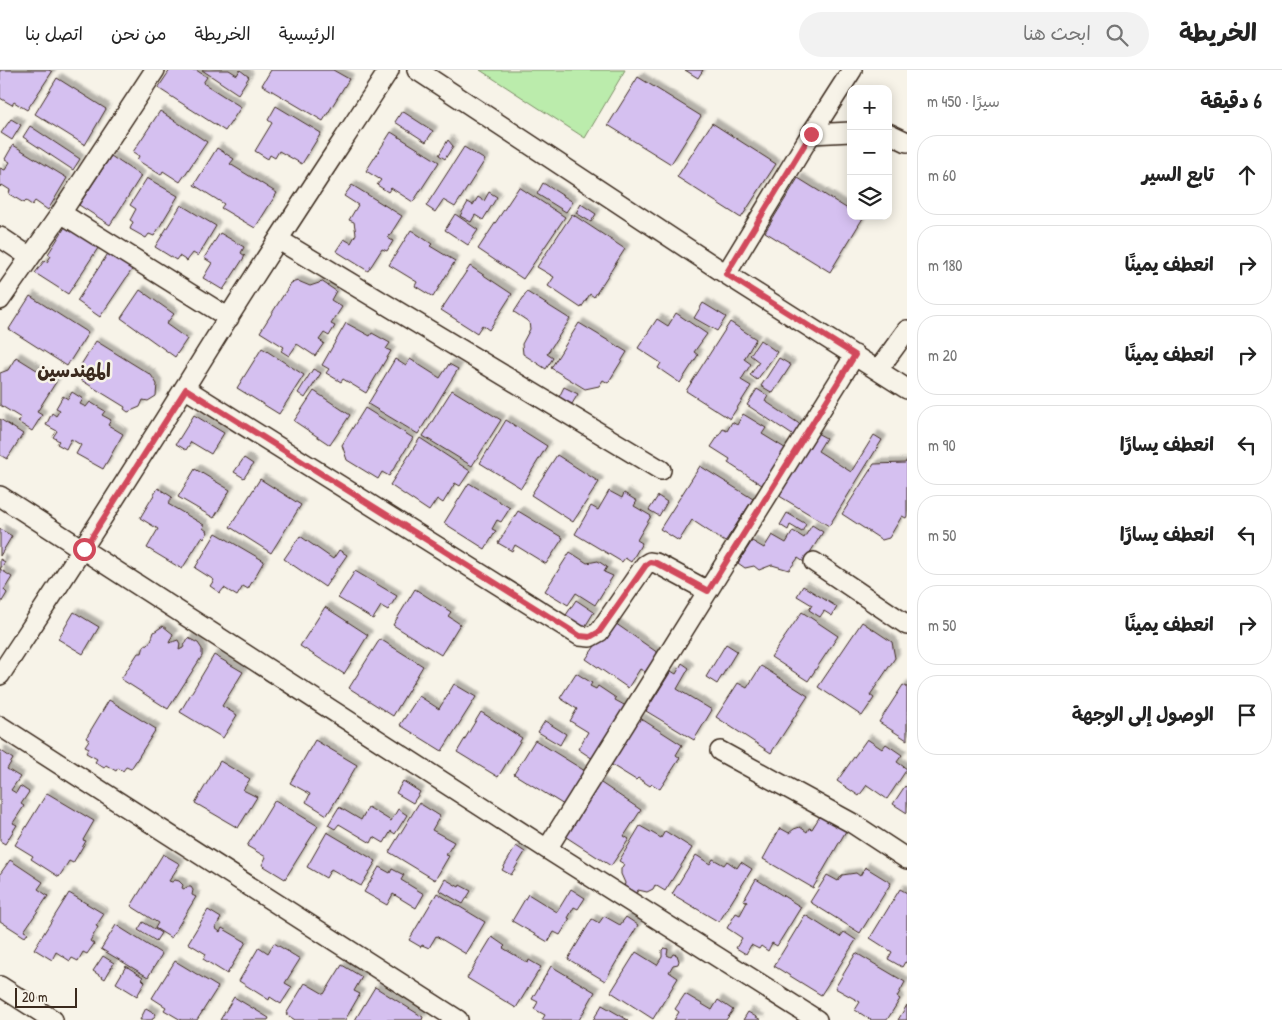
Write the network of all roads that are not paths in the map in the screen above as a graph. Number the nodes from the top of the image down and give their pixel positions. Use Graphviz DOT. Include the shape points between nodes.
graph roads {
  1 [pos="389,70"];
  2 [pos="417,70"];
  3 [pos="852,70"];
  4 [pos="148,72"];
  5 [pos="847,132"];
  6 [pos="811,134"];
  7 [pos="892,134"];
  8 [pos="907,142"];
  9 [pos="61,212"];
  10 [pos="0,237"];
  11 [pos="279,240"];
  12 [pos="30,257"];
  13 [pos="726,274"];
  14 [pos="0,300"];
  15 [pos="229,318"];
  16 [pos="907,330"];
  17 [pos="855,355"];
  18 [pos="878,370"];
  19 [pos="186,389"];
  20 [pos="907,389"];
  21 [pos="661,470"];
  22 [pos="0,496"];
  23 [pos="84,549"];
  24 [pos="814,562"];
  25 [pos="708,591"];
  26 [pos="907,625"];
  27 [pos="0,675"];
  28 [pos="0,726"];
  29 [pos="720,751"];
  30 [pos="547,849"];
  31 [pos="907,859"];
  32 [pos="0,986"];
  33 [pos="54,1020"];
  34 [pos="458,1020"];
  35 [pos="817,1020"];
  1 -- 11 [label="street"];
  2 -- 13 [label="street"];
  3 -- 6 [label="street"];
  4 -- 9 [label="street"];
  5 -- 6 [label="street"];
  6 -- 13 [label="street"];
  7 -- 8 [label="street"];
  9 -- 12 [label="street"];
  9 -- 15 [label="street"];
  10 -- 12 [label="street"];
  11 -- 15 [label="street"];
  11 -- 21 [label="street"];
  12 -- 14 [label="street"];
  13 -- 17 [label="street"];
  15 -- 19 [label="street"];
  16 -- 18 [label="street"];
  17 -- 18 [label="street"];
  17 -- 25 [label="street"];
  18 -- 20 [label="street"];
  19 -- 23 [label="street"];
  19 -- 25 [label="street" via="580,636 590,637 599,632 650,562"];
  22 -- 23 [label="street"];
  23 -- 27 [label="street"];
  23 -- 30 [label="street"];
  24 -- 26 [label="street"];
  25 -- 30 [label="street"];
  28 -- 34 [label="street"];
  29 -- 31 [label="street" via="852,823"];
  30 -- 35 [label="street"];
  32 -- 33 [label="street"];
}
